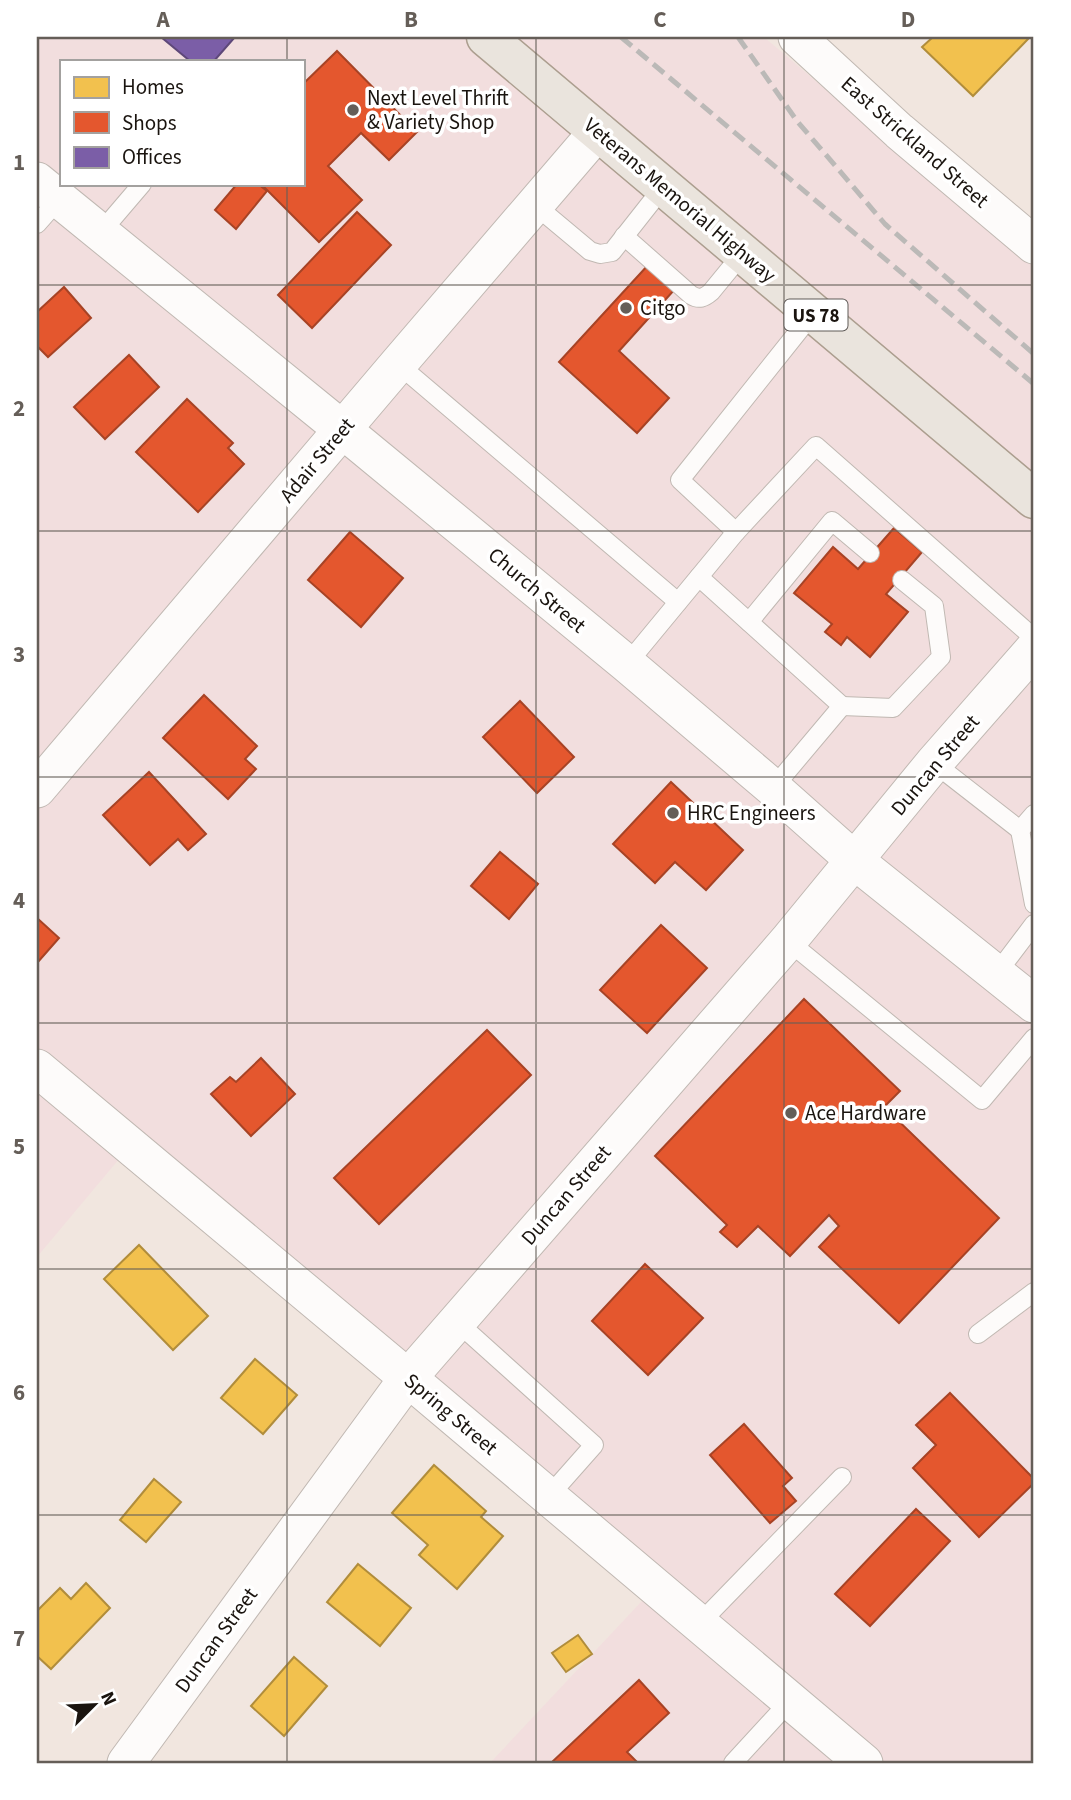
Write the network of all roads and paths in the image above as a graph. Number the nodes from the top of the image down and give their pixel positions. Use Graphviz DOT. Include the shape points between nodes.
graph roads {
  1 [pos="486,37"];
  2 [pos="797,37"];
  3 [pos="598,131"];
  4 [pos="140,186"];
  5 [pos="664,186"];
  6 [pos="44,201"];
  7 [pos="535,205"];
  8 [pos="101,232"];
  9 [pos="624,236"];
  10 [pos="1034,245"];
  11 [pos="743,253"];
  12 [pos="813,313"];
  13 [pos="398,364"];
  14 [pos="343,430"];
  15 [pos="1034,499"];
  16 [pos="736,532"];
  17 [pos="870,553"];
  18 [pos="699,577"];
  19 [pos="902,580"];
  20 [pos="678,602"];
  21 [pos="749,622"];
  22 [pos="1034,638"];
  23 [pos="1034,649"];
  24 [pos="626,664"];
  25 [pos="842,706"];
  26 [pos="934,763"];
  27 [pos="773,788"];
  28 [pos="37,789"];
  29 [pos="1034,814"];
  30 [pos="1020,830"];
  31 [pos="854,860"];
  32 [pos="1034,904"];
  33 [pos="1034,924"];
  34 [pos="788,941"];
  35 [pos="998,973"];
  36 [pos="1034,1004"];
  37 [pos="1034,1038"];
  38 [pos="37,1068"];
  39 [pos="1034,1292"];
  40 [pos="456,1321"];
  41 [pos="978,1334"];
  42 [pos="408,1378"];
  43 [pos="842,1477"];
  44 [pos="548,1497"];
  45 [pos="699,1624"];
  46 [pos="790,1701"];
  47 [pos="125,1763"];
  48 [pos="733,1763"];
  49 [pos="864,1763"];
  1 -- 3 [label="main road, Veterans Memorial Highway / US 78"];
  2 -- 10 [label="street, East Strickland Street"];
  3 -- 5 [label="main road, Veterans Memorial Highway / US 78"];
  3 -- 7 [label="street, Adair Street"];
  4 -- 8 [label="lane"];
  5 -- 9 [label="lane"];
  5 -- 11 [label="main road, Veterans Memorial Highway / US 78"];
  6 -- 8 [label="street, Church Street"];
  7 -- 9 [label="lane" via="590,251 612,252"];
  7 -- 13 [label="street, Adair Street"];
  8 -- 14 [label="street, Church Street"];
  9 -- 11 [label="lane" via="697,298 705,297"];
  11 -- 12 [label="main road, Veterans Memorial Highway / US 78"];
  12 -- 15 [label="main road, Veterans Memorial Highway / US 78"];
  12 -- 16 [label="lane" via="680,480"];
  13 -- 14 [label="street, Adair Street"];
  13 -- 20 [label="lane"];
  14 -- 24 [label="street, Church Street"];
  14 -- 28 [label="street, Adair Street"];
  16 -- 18 [label="lane"];
  16 -- 22 [label="lane" via="817,446"];
  17 -- 21 [label="lane" via="832,521"];
  18 -- 20 [label="lane"];
  18 -- 21 [label="lane"];
  19 -- 25 [label="lane" via="934,606 940,657 892,708"];
  20 -- 24 [label="lane"];
  21 -- 25 [label="lane"];
  23 -- 26 [label="street, Duncan Street"];
  24 -- 27 [label="street, Church Street"];
  25 -- 27 [label="lane"];
  26 -- 30 [label="lane"];
  26 -- 31 [label="street, Duncan Street"];
  27 -- 31 [label="street, Church Street"];
  29 -- 30 [label="lane"];
  30 -- 32 [label="lane"];
  31 -- 34 [label="street, Duncan Street"];
  31 -- 35 [label="street, Church Street"];
  33 -- 35 [label="lane"];
  34 -- 37 [label="lane" via="982,1100"];
  34 -- 40 [label="street, Duncan Street"];
  35 -- 36 [label="street, Church Street"];
  38 -- 42 [label="street, Spring Street"];
  39 -- 41 [label="lane"];
  40 -- 42 [label="street, Duncan Street"];
  40 -- 44 [label="lane" via="594,1446"];
  42 -- 44 [label="street, Spring Street"];
  42 -- 47 [label="street, Duncan Street"];
  43 -- 45 [label="lane"];
  44 -- 45 [label="street, Spring Street"];
  45 -- 46 [label="street, Spring Street"];
  46 -- 48 [label="lane"];
  46 -- 49 [label="street, Spring Street"];
}
